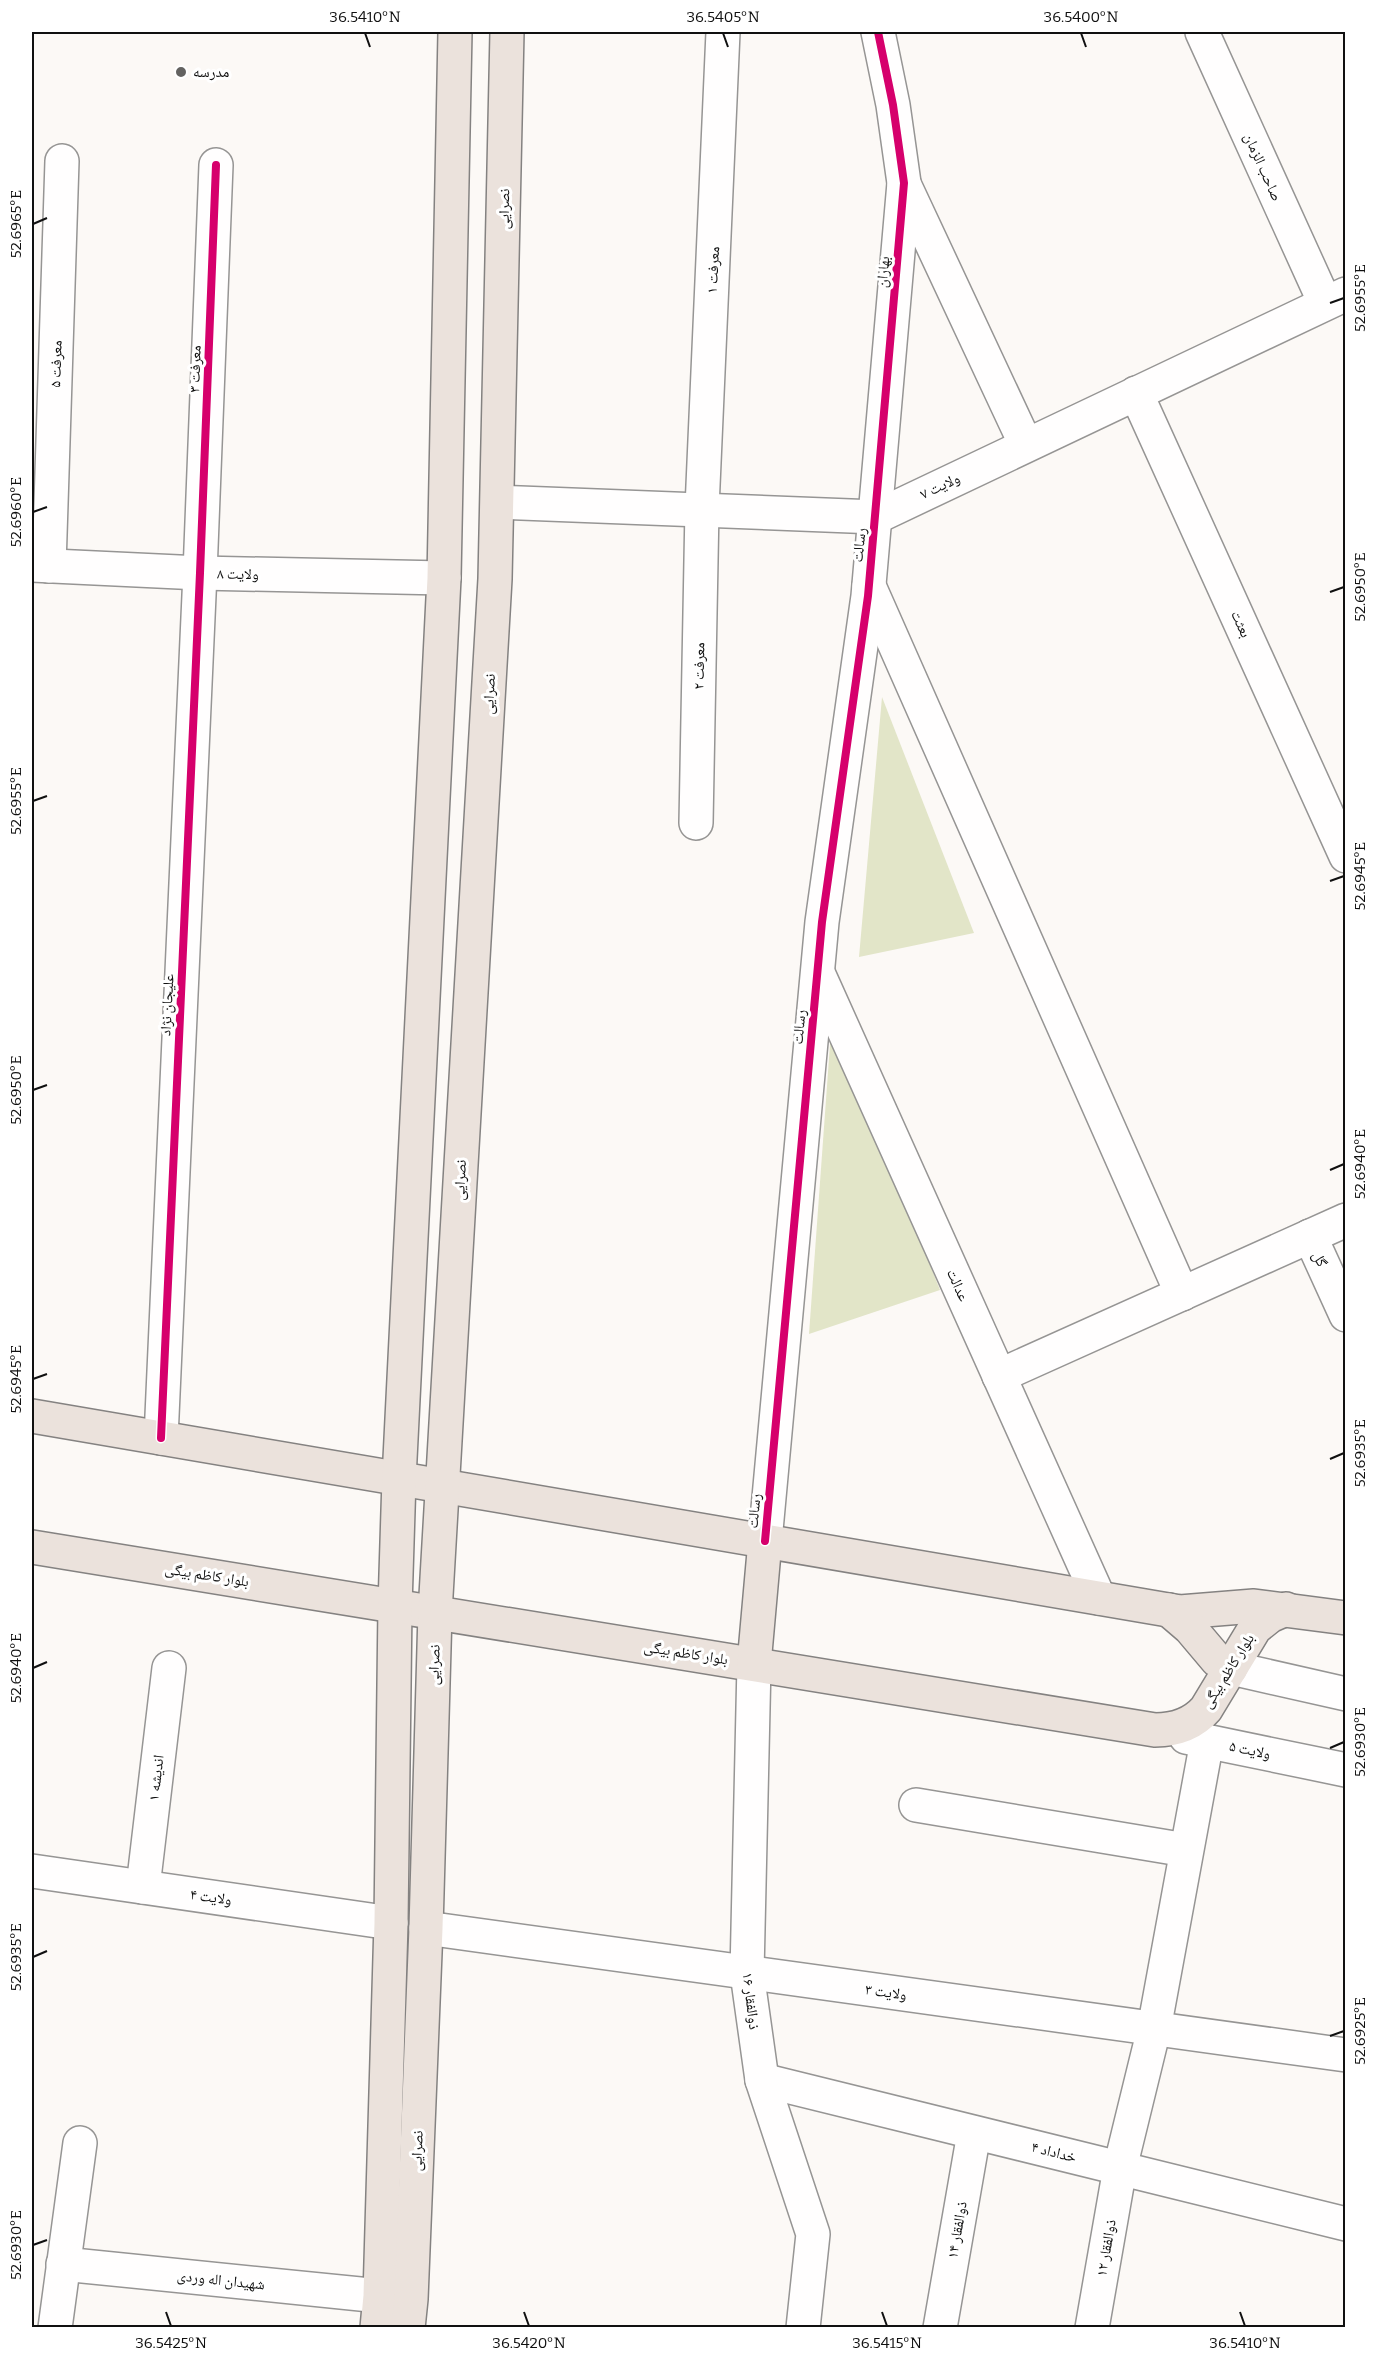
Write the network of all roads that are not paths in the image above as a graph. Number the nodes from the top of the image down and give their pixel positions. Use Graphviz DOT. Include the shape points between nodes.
graph roads {
  1 [pos="455,32"];
  2 [pos="507,32"];
  3 [pos="723,32"];
  4 [pos="878,32"];
  5 [pos="1202,32"];
  6 [pos="62,161"];
  7 [pos="216,165"];
  8 [pos="904,183"];
  9 [pos="1335,299"];
  10 [pos="1136,393"];
  11 [pos="1026,446"];
  12 [pos="498,502"];
  13 [pos="702,508"];
  14 [pos="876,517"];
  15 [pos="40,566"];
  16 [pos="200,573"];
  17 [pos="444,578"];
  18 [pos="869,586"];
  19 [pos="696,823"];
  20 [pos="1346,856"];
  21 [pos="817,972"];
  22 [pos="1346,1220"];
  23 [pos="1310,1236"];
  24 [pos="1182,1294"];
  25 [pos="1346,1315"];
  26 [pos="999,1376"];
  27 [pos="32,1416"];
  28 [pos="161,1438"];
  29 [pos="399,1479"];
  30 [pos="442,1486"];
  31 [pos="765,1541"];
  32 [pos="32,1547"];
  33 [pos="1099,1598"];
  34 [pos="395,1606"];
  35 [pos="1281,1608"];
  36 [pos="1169,1610"];
  37 [pos="435,1613"];
  38 [pos="1346,1618"];
  39 [pos="754,1664"];
  40 [pos="169,1668"];
  41 [pos="1231,1668"];
  42 [pos="1346,1694"];
  43 [pos="1155,1730"];
  44 [pos="1207,1741"];
  45 [pos="1346,1770"];
  46 [pos="916,1805"];
  47 [pos="1186,1850"];
  48 [pos="32,1871"];
  49 [pos="143,1887"];
  50 [pos="391,1923"];
  51 [pos="426,1928"];
  52 [pos="747,1973"];
  53 [pos="1154,2029"];
  54 [pos="1346,2055"];
  55 [pos="762,2080"];
  56 [pos="974,2133"];
  57 [pos="80,2143"];
  58 [pos="1120,2168"];
  59 [pos="1346,2224"];
  60 [pos="63,2264"];
  61 [pos="378,2312"];
  62 [pos="55,2328"];
  63 [pos="408,2328"];
  64 [pos="803,2328"];
  65 [pos="940,2328"];
  66 [pos="1092,2328"];
  1 -- 17 [label="main road"];
  2 -- 12 [label="main road, نصرایی"];
  3 -- 13 [label="street, معرفت ۱"];
  4 -- 8 [label="street, بهاران"];
  5 -- 9 [label="street, صاحب الزمان"];
  6 -- 15 [label="street, معرفت ۵"];
  7 -- 16 [label="street, معرفت ۳"];
  8 -- 11 [label="street"];
  8 -- 14 [label="street, بهاران"];
  9 -- 10 [label="street, ولایت ۷"];
  10 -- 11 [label="street, ولایت ۷"];
  10 -- 20 [label="street, بعثت"];
  11 -- 14 [label="street, ولایت ۷"];
  12 -- 13 [label="street, ولایت ۷"];
  12 -- 30 [label="main road, نصرایی"];
  13 -- 14 [label="street, ولایت ۷"];
  13 -- 19 [label="street, معرفت ۲"];
  14 -- 18 [label="street, رسالت"];
  15 -- 16 [label="street, ولایت ۸"];
  16 -- 17 [label="street, ولایت ۸"];
  16 -- 28 [label="street, علیجان نژاد"];
  17 -- 29 [label="main road"];
  18 -- 21 [label="street, رسالت"];
  18 -- 24 [label="street"];
  21 -- 26 [label="street, عدالت"];
  21 -- 31 [label="street, رسالت"];
  22 -- 23 [label="street"];
  23 -- 24 [label="street"];
  23 -- 25 [label="street, گل"];
  24 -- 26 [label="street"];
  26 -- 33 [label="street, عدالت"];
  27 -- 28 [label="main road"];
  28 -- 29 [label="main road"];
  29 -- 30 [label="main road"];
  29 -- 34 [label="main road"];
  30 -- 31 [label="main road"];
  30 -- 37 [label="main road, نصرایی"];
  31 -- 33 [label="main road"];
  31 -- 39 [label="main road"];
  32 -- 34 [label="main road, بلوار کاظم بیگی"];
  33 -- 36 [label="main road"];
  34 -- 37 [label="main road, بلوار کاظم بیگی"];
  34 -- 50 [label="main road"];
  35 -- 36 [label="main road"];
  35 -- 38 [label="main road"];
  35 -- 41 [label="main road, بلوار کاظم بیگی" via="1255,1628"];
  36 -- 41 [label="main road" via="1216,1660"];
  37 -- 39 [label="main road, بلوار کاظم بیگی"];
  37 -- 51 [label="main road, نصرایی"];
  39 -- 43 [label="main road, بلوار کاظم بیگی"];
  39 -- 52 [label="street, ذوالفقار ۱۶"];
  40 -- 49 [label="street, اندیشه ۱"];
  41 -- 42 [label="street"];
  41 -- 43 [label="main road, بلوار کاظم بیگی" via="1200,1716 1173,1729"];
  43 -- 44 [label="street, ولایت ۵"];
  44 -- 45 [label="street, ولایت ۵"];
  44 -- 47 [label="street, ذوالفقار ۱۲"];
  46 -- 47 [label="street"];
  47 -- 53 [label="street, ذوالفقار ۱۲"];
  48 -- 49 [label="street, ولایت ۴"];
  49 -- 50 [label="street, ولایت ۴"];
  50 -- 61 [label="main road"];
  51 -- 52 [label="street, ولایت ۳"];
  51 -- 63 [label="main road, نصرایی"];
  52 -- 53 [label="street, ولایت ۳"];
  52 -- 55 [label="street, ذوالفقار ۱۶"];
  53 -- 54 [label="street, ولایت ۳"];
  53 -- 58 [label="street, ذوالفقار ۱۲"];
  55 -- 56 [label="street, خداداد ۴"];
  55 -- 64 [label="street, ذوالفقار ۱۶" via="813,2234"];
  56 -- 58 [label="street, خداداد ۴"];
  56 -- 65 [label="street, ذوالفقار ۱۴"];
  57 -- 60 [label="street"];
  58 -- 59 [label="street, خداداد ۴"];
  58 -- 66 [label="street, ذوالفقار ۱۲"];
  60 -- 61 [label="street, شهیدان اله وردی"];
  60 -- 62 [label="street"];
}
